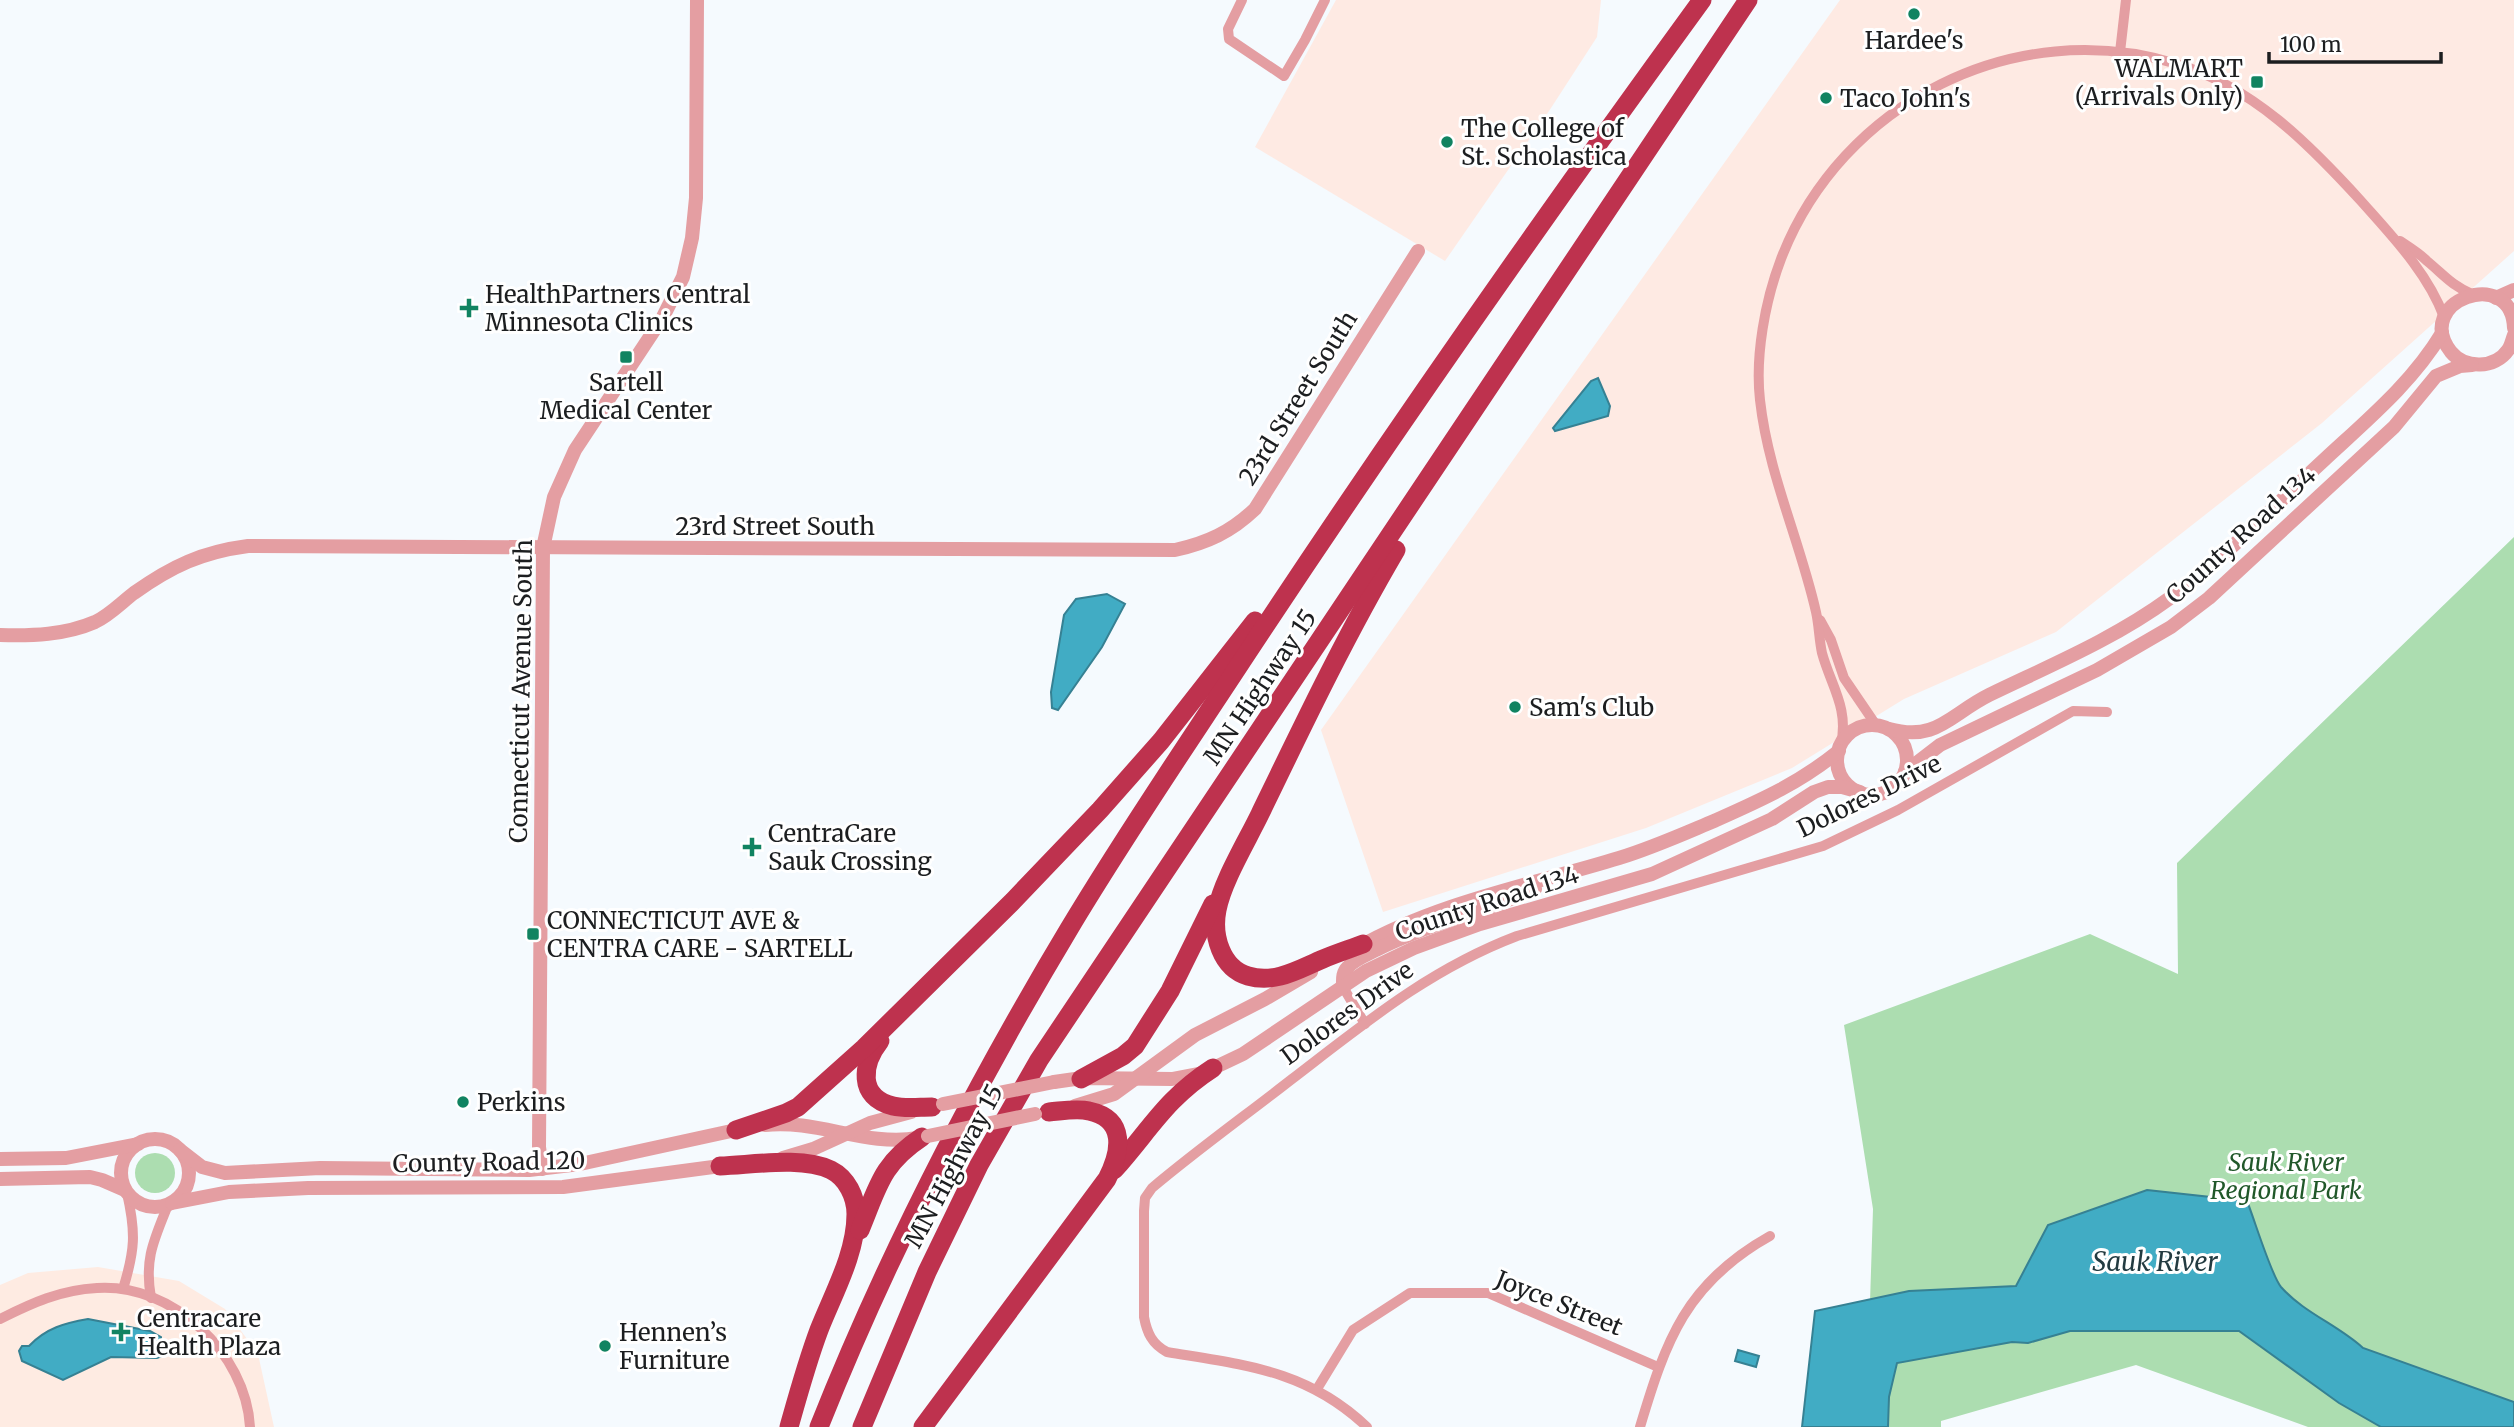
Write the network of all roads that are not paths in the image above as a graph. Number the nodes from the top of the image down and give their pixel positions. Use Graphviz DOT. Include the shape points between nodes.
graph roads {
  1 [pos="697,0"];
  2 [pos="1241,0"];
  3 [pos="1325,0"];
  4 [pos="1702,0"];
  5 [pos="1748,0"];
  6 [pos="2126,0"];
  7 [pos="2120,52"];
  8 [pos="2392,235"];
  9 [pos="1418,251"];
  10 [pos="2514,290"];
  11 [pos="2472,294"];
  12 [pos="2496,298"];
  13 [pos="2444,317"];
  14 [pos="2514,328"];
  15 [pos="2442,333"];
  16 [pos="2512,341"];
  17 [pos="2472,365"];
  18 [pos="1460,433"];
  19 [pos="1352,495"];
  20 [pos="543,548"];
  21 [pos="1816,614"];
  22 [pos="0,635"];
  23 [pos="2107,712"];
  24 [pos="1882,727"];
  25 [pos="1840,747"];
  26 [pos="1905,772"];
  27 [pos="1860,792"];
  28 [pos="1248,840"];
  29 [pos="1584,868"];
  30 [pos="1363,944"];
  31 [pos="1343,987"];
  32 [pos="906,1006"];
  33 [pos="1365,1024"];
  34 [pos="1213,1068"];
  35 [pos="1080,1079"];
  36 [pos="1137,1079"];
  37 [pos="1054,1082"];
  38 [pos="937,1105"];
  39 [pos="1042,1113"];
  40 [pos="736,1130"];
  41 [pos="844,1134"];
  42 [pos="925,1137"];
  43 [pos="139,1143"];
  44 [pos="180,1150"];
  45 [pos="0,1159"];
  46 [pos="720,1166"];
  47 [pos="542,1169"];
  48 [pos="0,1179"];
  49 [pos="1107,1179"];
  50 [pos="126,1192"];
  51 [pos="170,1204"];
  52 [pos="1770,1237"];
  53 [pos="847,1260"];
  54 [pos="123,1289"];
  55 [pos="151,1298"];
  56 [pos="0,1319"];
  57 [pos="1658,1367"];
  58 [pos="1317,1389"];
  59 [pos="250,1427"];
  60 [pos="789,1427"];
  61 [pos="819,1427"];
  62 [pos="862,1427"];
  63 [pos="923,1427"];
  64 [pos="1367,1427"];
  65 [pos="1640,1427"];
  1 -- 20 [label="street, Connecticut Avenue South" via="696,198 683,277 663,317 575,450 554,497"];
  2 -- 3 [label="street" via="1228,29 1229,39 1284,76"];
  4 -- 19 [label="highway, MN Highway 15"];
  5 -- 18 [label="highway, MN Highway 15"];
  6 -- 7 [label="street"];
  7 -- 8 [label="street" via="2176,63 2206,75 2275,115"];
  7 -- 21 [label="street" via="2035,52 1929,89 1896,109 1839,161 1798,221 1766,303 1760,400 1768,445"];
  8 -- 11 [label="street" via="2442,277"];
  8 -- 13 [label="street" via="2437,296"];
  9 -- 20 [label="street, 23rd Street South" via="1255,509 1237,526 1196,545 1175,550"];
  10 -- 12 [label="street"];
  11 -- 12 [label="street"];
  11 -- 13 [label="street" via="2460,298"];
  12 -- 14 [label="street" via="2509,310"];
  13 -- 15 [label="street"];
  15 -- 17 [label="street" via="2453,355"];
  15 -- 24 [label="street, County Road 134" via="2422,365 2382,405 2169,599 2092,647 1983,698 1931,730 1906,733"];
  16 -- 17 [label="street, County Road 134" via="2495,361"];
  17 -- 26 [label="street, County Road 134" via="2436,376 2394,427 2209,598 2171,627 2097,670 1940,745"];
  18 -- 28 [label="highway" via="1348,637"];
  18 -- 62 [label="highway, MN Highway 15" via="1039,1060 979,1165 927,1272"];
  19 -- 32 [label="highway" via="1130,777"];
  19 -- 61 [label="highway, MN Highway 15" via="1068,930 943,1152 886,1268"];
  20 -- 22 [label="street, 23rd Street South" via="292,545 224,549 179,564 99,620 66,631"];
  20 -- 47 [label="street, Connecticut Avenue South"];
  21 -- 24 [label="street" via="1844,678"];
  21 -- 25 [label="street" via="1827,672 1845,726"];
  23 -- 33 [label="street, Dolores Drive" via="2073,711 1898,810 1824,846 1483,949 1421,983"];
  24 -- 25 [label="street" via="1856,729"];
  24 -- 26 [label="street" via="1903,743"];
  25 -- 27 [label="street" via="1838,761 1844,780"];
  25 -- 29 [label="street, County Road 134" via="1783,790 1672,839"];
  26 -- 27 [label="street" via="1892,789"];
  27 -- 31 [label="street, County Road 134" via="1842,787 1814,792 1772,819 1663,870 1446,935 1388,960"];
  28 -- 30 [label="highway" via="1223,891 1215,922 1228,962 1246,975 1283,976"];
  28 -- 35 [label="highway" via="1144,1034 1123,1056"];
  29 -- 30 [label="street, County Road 134" via="1447,908"];
  29 -- 31 [label="street" via="1500,905 1390,943 1349,966 1342,976"];
  30 -- 36 [label="street, County Road 134" via="1195,1035"];
  31 -- 33 [label="street"];
  31 -- 34 [label="street, County Road 134" via="1243,1054"];
  32 -- 38 [label="highway" via="872,1052 868,1086 874,1097 894,1106"];
  32 -- 40 [label="highway" via="798,1107"];
  33 -- 58 [label="street, Dolores Drive" via="1165,1177 1146,1198 1144,1317 1158,1347 1271,1371"];
  34 -- 36 [label="street, County Road 134" via="1189,1077"];
  34 -- 49 [label="highway" via="1171,1100"];
  35 -- 36 [label="street, County Road 134"];
  35 -- 37 [label="street, County Road 134"];
  36 -- 39 [label="street, County Road 134" via="1114,1094"];
  37 -- 38 [label="street, County Road 120, bridge"];
  38 -- 41 [label="street, County Road 120"];
  39 -- 42 [label="street, County Road 120, bridge"];
  39 -- 49 [label="highway" via="1091,1111 1107,1119 1119,1141"];
  40 -- 41 [label="street, County Road 120" via="773,1124"];
  40 -- 47 [label="street, County Road 120"];
  41 -- 42 [label="street, County Road 120" via="892,1141"];
  41 -- 46 [label="street, County Road 120" via="786,1158"];
  42 -- 53 [label="highway" via="895,1157"];
  43 -- 44 [label="street" via="156,1139"];
  43 -- 45 [label="street" via="66,1158"];
  43 -- 50 [label="street" via="122,1166"];
  44 -- 47 [label="street, County Road 120" via="202,1167 225,1173 320,1168"];
  44 -- 51 [label="street" via="189,1176 183,1193"];
  46 -- 51 [label="street, County Road 120" via="563,1187 281,1189 229,1192"];
  46 -- 53 [label="highway" via="793,1163 833,1171 849,1188 855,1204"];
  48 -- 50 [label="street" via="90,1177"];
  49 -- 63 [label="highway"];
  50 -- 51 [label="street" via="150,1207"];
  50 -- 54 [label="street" via="135,1233"];
  51 -- 55 [label="street" via="149,1256"];
  52 -- 57 [label="street" via="1743,1252 1697,1297 1675,1329"];
  53 -- 60 [label="highway"];
  54 -- 55 [label="street"];
  54 -- 56 [label="street" via="58,1293"];
  55 -- 59 [label="street" via="191,1321 225,1356 245,1398"];
  57 -- 58 [label="street, Joyce Street" via="1488,1293 1410,1293 1353,1330"];
  57 -- 65 [label="street"];
  58 -- 64 [label="street, Dolores Drive"];
}
